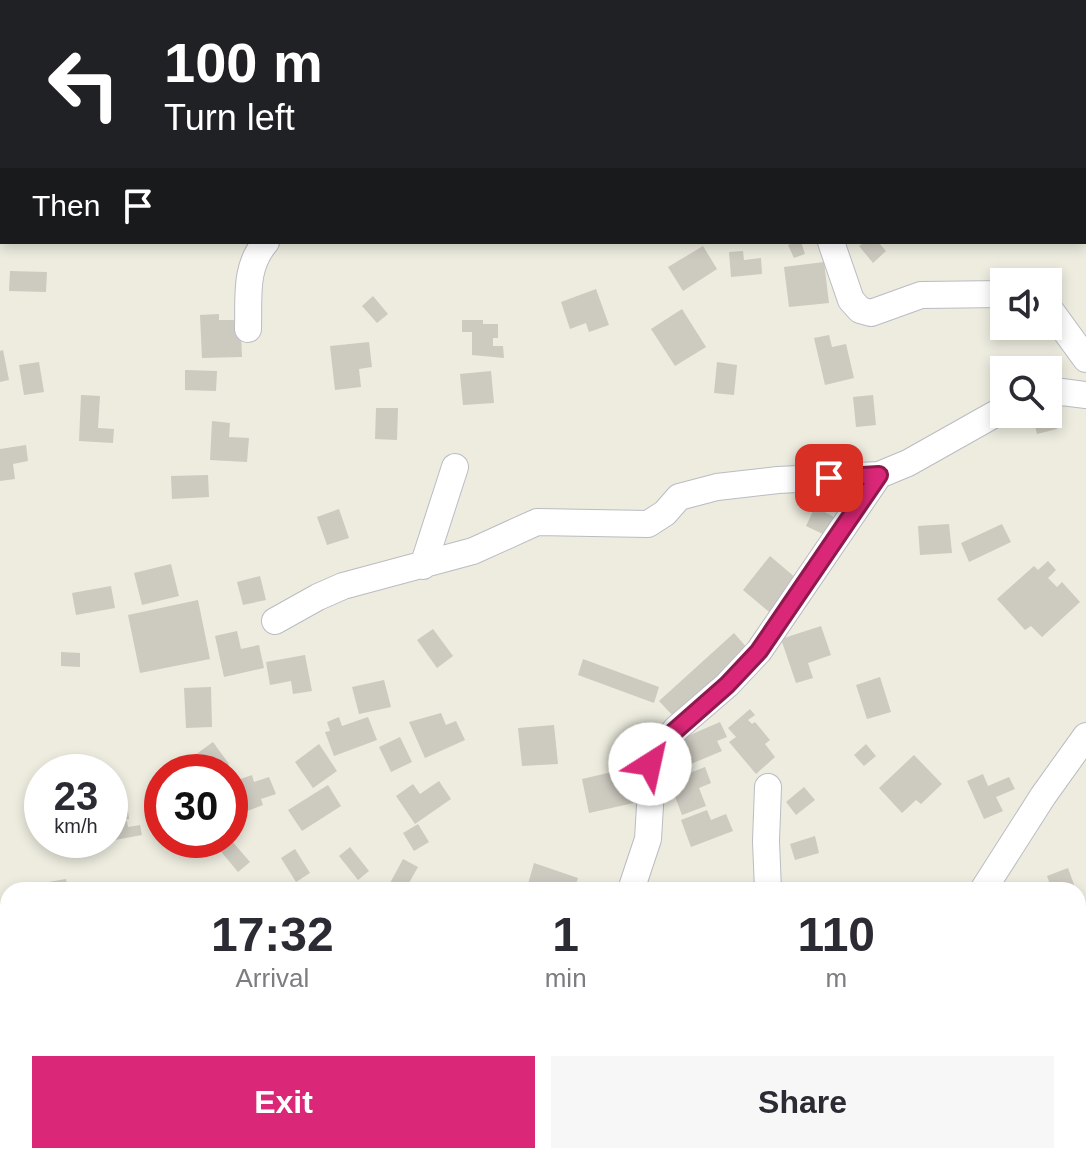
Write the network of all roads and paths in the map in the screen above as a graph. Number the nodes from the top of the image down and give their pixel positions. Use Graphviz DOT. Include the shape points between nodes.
graph roads {
  1 [pos="264,244"];
  2 [pos="832,244"];
  3 [pos="990,294"];
  4 [pos="1062,326"];
  5 [pos="248,329"];
  6 [pos="1086,359"];
  7 [pos="1062,392"];
  8 [pos="1086,395"];
  9 [pos="990,417"];
  10 [pos="455,467"];
  11 [pos="879,475"];
  12 [pos="423,566"];
  13 [pos="275,621"];
  14 [pos="1086,736"];
  15 [pos="768,787"];
  16 [pos="634,882"];
  17 [pos="768,882"];
  18 [pos="988,882"];
  1 -- 5 [label="street" via="250,269"];
  2 -- 3 [label="street" via="851,300 860,310 871,313 921,295"];
  4 -- 6 [label="street"];
  7 -- 8 [label="street"];
  9 -- 11 [label="street"];
  10 -- 12 [label="street"];
  11 -- 12 [label="street" via="717,487 679,497 648,524 537,522 473,551"];
  11 -- 16 [label="street" via="759,651 653,756 648,839"];
  12 -- 13 [label="street" via="343,586"];
  14 -- 18 [label="street"];
  15 -- 17 [label="street"];
}
